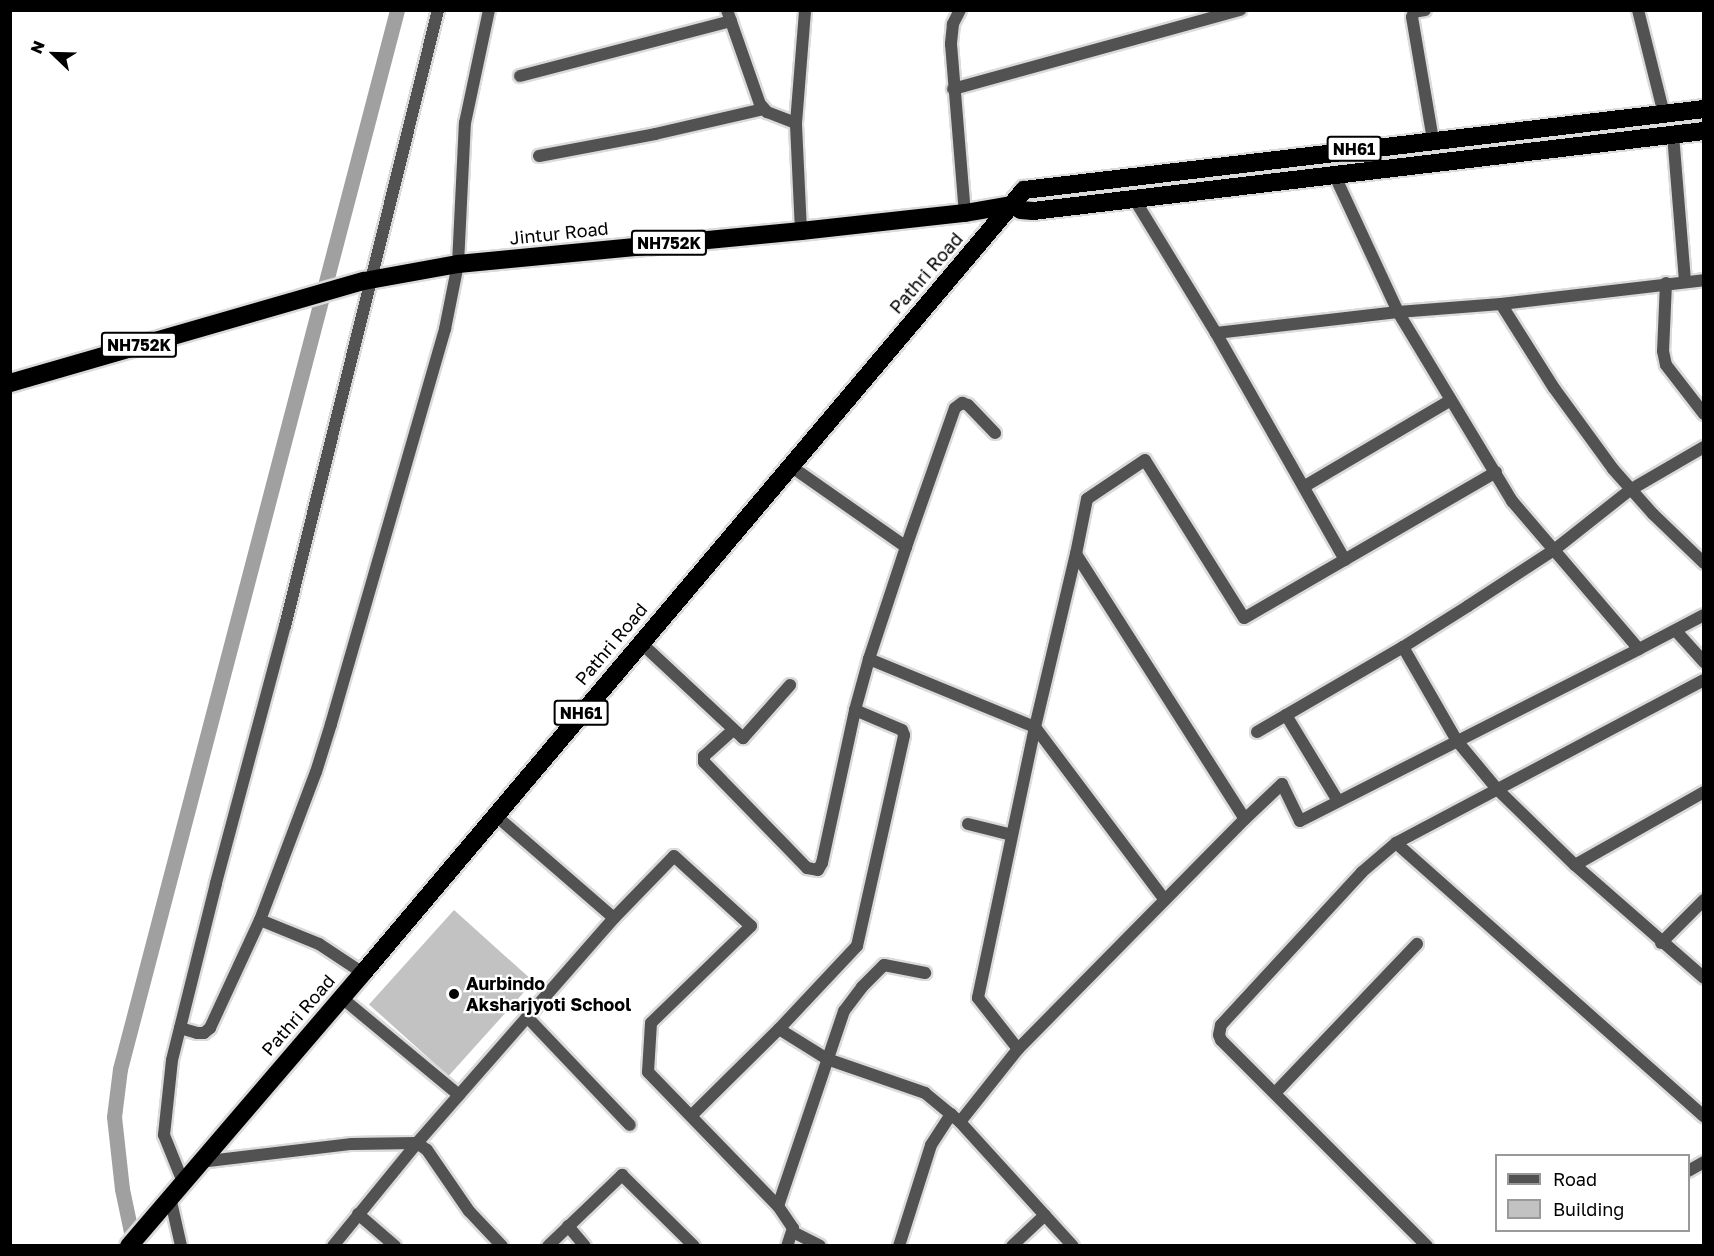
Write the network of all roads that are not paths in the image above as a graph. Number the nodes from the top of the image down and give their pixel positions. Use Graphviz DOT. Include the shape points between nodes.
graph roads {
  1 [pos="438,10"];
  2 [pos="489,10"];
  3 [pos="805,10"];
  4 [pos="960,10"];
  5 [pos="1240,10"];
  6 [pos="1425,10"];
  7 [pos="1638,10"];
  8 [pos="729,16"];
  9 [pos="520,76"];
  10 [pos="953,89"];
  11 [pos="763,109"];
  12 [pos="1704,109"];
  13 [pos="1685,111"];
  14 [pos="1664,114"];
  15 [pos="796,123"];
  16 [pos="1688,133"];
  17 [pos="1433,140"];
  18 [pos="540,156"];
  19 [pos="1334,174"];
  20 [pos="1133,197"];
  21 [pos="1012,206"];
  22 [pos="970,212"];
  23 [pos="801,231"];
  24 [pos="458,264"];
  25 [pos="368,279"];
  26 [pos="1704,280"];
  27 [pos="1684,282"];
  28 [pos="1666,284"];
  29 [pos="1501,304"];
  30 [pos="1398,312"];
  31 [pos="1216,333"];
  32 [pos="10,382"];
  33 [pos="1451,400"];
  34 [pos="1704,414"];
  35 [pos="996,433"];
  36 [pos="1704,447"];
  37 [pos="789,465"];
  38 [pos="1496,472"];
  39 [pos="1305,486"];
  40 [pos="1630,490"];
  41 [pos="906,547"];
  42 [pos="1554,550"];
  43 [pos="1076,554"];
  44 [pos="1345,560"];
  45 [pos="1704,563"];
  46 [pos="1704,615"];
  47 [pos="1676,631"];
  48 [pos="640,642"];
  49 [pos="1403,647"];
  50 [pos="1639,649"];
  51 [pos="869,659"];
  52 [pos="1704,662"];
  53 [pos="1704,680"];
  54 [pos="790,685"];
  55 [pos="855,710"];
  56 [pos="1286,715"];
  57 [pos="1035,727"];
  58 [pos="733,730"];
  59 [pos="1257,732"];
  60 [pos="1457,741"];
  61 [pos="1497,789"];
  62 [pos="1704,792"];
  63 [pos="1338,801"];
  64 [pos="495,815"];
  65 [pos="1245,819"];
  66 [pos="968,824"];
  67 [pos="1012,835"];
  68 [pos="1396,843"];
  69 [pos="1575,865"];
  70 [pos="1164,900"];
  71 [pos="1704,900"];
  72 [pos="614,918"];
  73 [pos="260,921"];
  74 [pos="1661,943"];
  75 [pos="1417,944"];
  76 [pos="363,973"];
  77 [pos="925,973"];
  78 [pos="1704,978"];
  79 [pos="342,998"];
  80 [pos="527,1017"];
  81 [pos="180,1028"];
  82 [pos="779,1029"];
  83 [pos="1018,1049"];
  84 [pos="827,1059"];
  85 [pos="1275,1093"];
  86 [pos="459,1095"];
  87 [pos="692,1115"];
  88 [pos="1704,1116"];
  89 [pos="956,1118"];
  90 [pos="630,1125"];
  91 [pos="417,1143"];
  92 [pos="200,1162"];
  93 [pos="1704,1162"];
  94 [pos="1690,1170"];
  95 [pos="183,1182"];
  96 [pos="170,1197"];
  97 [pos="778,1206"];
  98 [pos="358,1214"];
  99 [pos="1045,1215"];
  100 [pos="568,1226"];
  101 [pos="794,1232"];
  102 [pos="129,1245"];
  103 [pos="182,1245"];
  104 [pos="333,1245"];
  105 [pos="395,1245"];
  106 [pos="502,1245"];
  107 [pos="548,1245"];
  108 [pos="585,1245"];
  109 [pos="694,1245"];
  110 [pos="787,1245"];
  111 [pos="820,1245"];
  112 [pos="899,1245"];
  113 [pos="1012,1245"];
  114 [pos="1072,1245"];
  115 [pos="1427,1245"];
  1 -- 25 [label="street"];
  2 -- 24 [label="street" via="465,123"];
  3 -- 15 [label="street"];
  4 -- 10 [label="street" via="952,31"];
  5 -- 10 [label="street"];
  6 -- 17 [label="street" via="1414,12 1412,17"];
  7 -- 14 [label="street"];
  8 -- 9 [label="street"];
  8 -- 11 [label="street"];
  10 -- 22 [label="street"];
  11 -- 15 [label="street"];
  11 -- 18 [label="street"];
  12 -- 13 [label="highway, NH61"];
  13 -- 14 [label="highway, NH61"];
  13 -- 16 [label="highway"];
  14 -- 17 [label="highway, NH61"];
  15 -- 23 [label="street"];
  16 -- 19 [label="highway, NH61"];
  16 -- 27 [label="street"];
  17 -- 21 [label="highway, NH61" via="1028,189"];
  19 -- 20 [label="highway, NH61"];
  19 -- 30 [label="street"];
  20 -- 21 [label="highway, NH61" via="1028,211"];
  20 -- 31 [label="street"];
  21 -- 22 [label="highway, NH752K"];
  21 -- 37 [label="highway, Pathri Road / NH61"];
  22 -- 23 [label="highway, Jintur Road / NH752K"];
  23 -- 24 [label="highway, Jintur Road / NH752K"];
  24 -- 25 [label="highway, Jintur Road / NH752K"];
  24 -- 73 [label="street" via="432,380 331,724"];
  25 -- 32 [label="highway, NH752K"];
  25 -- 81 [label="street"];
  26 -- 27 [label="street"];
  27 -- 28 [label="street"];
  28 -- 29 [label="street"];
  28 -- 34 [label="street" via="1666,364"];
  29 -- 30 [label="street"];
  29 -- 40 [label="street" via="1554,388"];
  30 -- 31 [label="street"];
  30 -- 33 [label="street"];
  31 -- 39 [label="street"];
  33 -- 38 [label="street"];
  33 -- 39 [label="street"];
  35 -- 41 [label="street" via="968,405 962,403 955,408"];
  36 -- 40 [label="street"];
  37 -- 41 [label="street"];
  37 -- 48 [label="highway, Pathri Road / NH61"];
  38 -- 42 [label="street" via="1512,501"];
  38 -- 44 [label="street"];
  39 -- 44 [label="street"];
  40 -- 42 [label="street"];
  40 -- 45 [label="street"];
  41 -- 51 [label="street"];
  42 -- 49 [label="street"];
  42 -- 50 [label="street"];
  43 -- 44 [label="street" via="1087,499 1145,460 1244,618"];
  43 -- 57 [label="street"];
  43 -- 65 [label="street"];
  46 -- 47 [label="street"];
  47 -- 50 [label="street"];
  47 -- 52 [label="street"];
  48 -- 58 [label="street"];
  48 -- 64 [label="highway, Pathri Road / NH61"];
  49 -- 56 [label="street"];
  49 -- 60 [label="street"];
  50 -- 60 [label="street"];
  51 -- 55 [label="street"];
  51 -- 57 [label="street"];
  53 -- 61 [label="street"];
  54 -- 58 [label="street" via="746,736 743,738"];
  55 -- 58 [label="street" via="822,863 814,871 704,762 704,756"];
  55 -- 82 [label="street" via="902,730 904,735 860,939 853,953"];
  56 -- 59 [label="street"];
  56 -- 63 [label="street"];
  57 -- 67 [label="street"];
  57 -- 70 [label="street"];
  60 -- 61 [label="street"];
  60 -- 63 [label="street"];
  61 -- 68 [label="street"];
  61 -- 69 [label="street"];
  62 -- 69 [label="street"];
  63 -- 65 [label="street" via="1300,821 1282,784"];
  64 -- 72 [label="street"];
  64 -- 76 [label="highway, Pathri Road / NH61"];
  65 -- 70 [label="street"];
  66 -- 67 [label="street"];
  67 -- 83 [label="street" via="978,998"];
  68 -- 85 [label="street" via="1362,872 1221,1025 1221,1040"];
  68 -- 88 [label="street"];
  69 -- 74 [label="street"];
  70 -- 83 [label="street"];
  71 -- 74 [label="street"];
  72 -- 80 [label="street"];
  72 -- 87 [label="street" via="674,856 750,924 749,930 650,1026 650,1076"];
  73 -- 76 [label="street" via="319,944"];
  73 -- 81 [label="street" via="210,1028 197,1033"];
  74 -- 78 [label="street"];
  75 -- 85 [label="street"];
  76 -- 79 [label="highway, Pathri Road / NH61"];
  77 -- 84 [label="street" via="890,965 880,968 844,1011"];
  79 -- 86 [label="street"];
  79 -- 92 [label="highway, Pathri Road / NH61"];
  80 -- 86 [label="street"];
  80 -- 90 [label="street"];
  81 -- 95 [label="street" via="164,1129 167,1147"];
  82 -- 84 [label="street"];
  82 -- 87 [label="street"];
  83 -- 89 [label="street"];
  84 -- 89 [label="street" via="925,1093"];
  84 -- 97 [label="street"];
  85 -- 115 [label="street"];
  86 -- 91 [label="street"];
  87 -- 97 [label="street"];
  89 -- 99 [label="street"];
  89 -- 112 [label="street" via="931,1145"];
  91 -- 92 [label="street" via="352,1144"];
  91 -- 98 [label="street"];
  91 -- 106 [label="street" via="427,1150 469,1211"];
  92 -- 95 [label="highway, Pathri Road / NH61"];
  93 -- 94 [label="street"];
  95 -- 96 [label="highway, Pathri Road / NH61"];
  96 -- 102 [label="highway, Pathri Road / NH61"];
  96 -- 103 [label="street"];
  97 -- 101 [label="street"];
  98 -- 104 [label="street"];
  98 -- 105 [label="street"];
  99 -- 113 [label="street"];
  99 -- 114 [label="street"];
  100 -- 107 [label="street"];
  100 -- 108 [label="street"];
  100 -- 109 [label="street" via="622,1175"];
  101 -- 110 [label="street"];
  101 -- 111 [label="street"];
}
